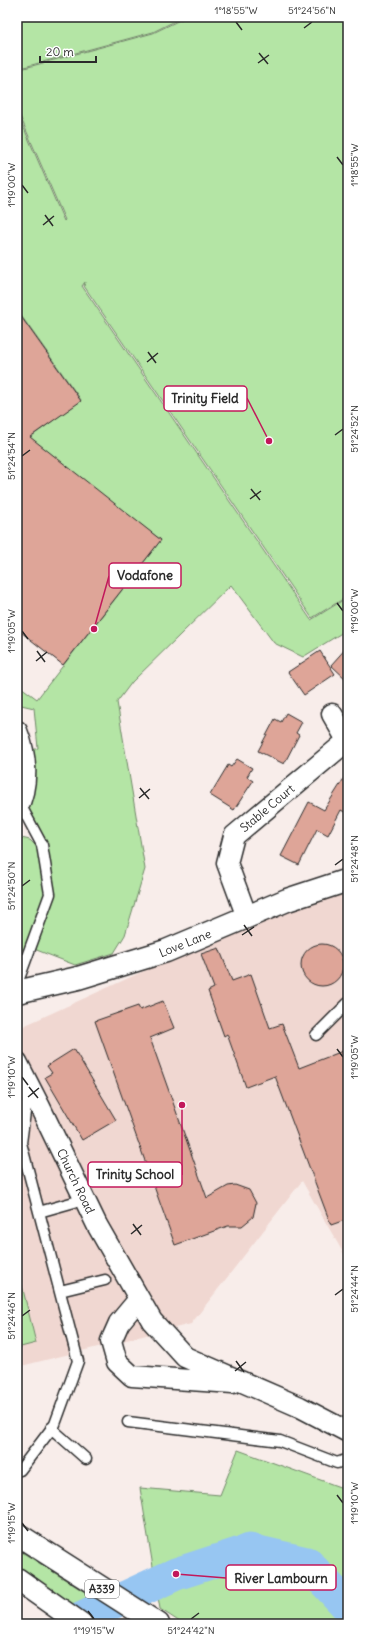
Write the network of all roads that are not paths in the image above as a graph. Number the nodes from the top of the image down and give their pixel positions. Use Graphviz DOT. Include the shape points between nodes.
graph roads {
  1 [pos="332,714"];
  2 [pos="17,731"];
  3 [pos="347,742"];
  4 [pos="18,806"];
  5 [pos="348,880"];
  6 [pos="247,917"];
  7 [pos="17,984"];
  8 [pos="17,992"];
  9 [pos="348,1003"];
  10 [pos="316,1035"];
  11 [pos="17,1062"];
  12 [pos="28,1084"];
  13 [pos="85,1199"];
  14 [pos="39,1212"];
  15 [pos="105,1280"];
  16 [pos="60,1291"];
  17 [pos="139,1299"];
  18 [pos="247,1384"];
  19 [pos="128,1422"];
  20 [pos="51,1428"];
  21 [pos="348,1432"];
  22 [pos="86,1459"];
  23 [pos="348,1459"];
  24 [pos="20,1470"];
  25 [pos="17,1534"];
  26 [pos="17,1579"];
  27 [pos="81,1624"];
  28 [pos="158,1624"];
  1 -- 3 [label="street, Stable Court"];
  2 -- 4 [label="street" via="24,752 25,770 24,786"];
  3 -- 6 [label="street, Stable Court" via="234,836 227,863"];
  4 -- 7 [label="lane" via="42,845 50,894"];
  5 -- 6 [label="main road, Love Lane" via="287,900"];
  6 -- 8 [label="main road, Love Lane" via="166,952 78,978"];
  9 -- 10 [label="lane"];
  11 -- 12 [label="street, Church Road"];
  12 -- 13 [label="street, Church Road"];
  12 -- 14 [label="lane" via="21,1143"];
  13 -- 14 [label="lane"];
  13 -- 17 [label="street, Church Road"];
  14 -- 16 [label="lane"];
  15 -- 16 [label="lane"];
  16 -- 20 [label="lane" via="78,1361 55,1424"];
  17 -- 18 [label="street, Church Road" via="152,1321 185,1357"];
  17 -- 18 [label="street, Church Road" via="119,1324 110,1341 118,1362 132,1376"];
  18 -- 21 [label="street, Church Road"];
  19 -- 23 [label="lane" via="280,1441 337,1463"];
  20 -- 22 [label="lane"];
  20 -- 24 [label="lane"];
  25 -- 28 [label="main road, A339"];
  26 -- 27 [label="main road"];
}
